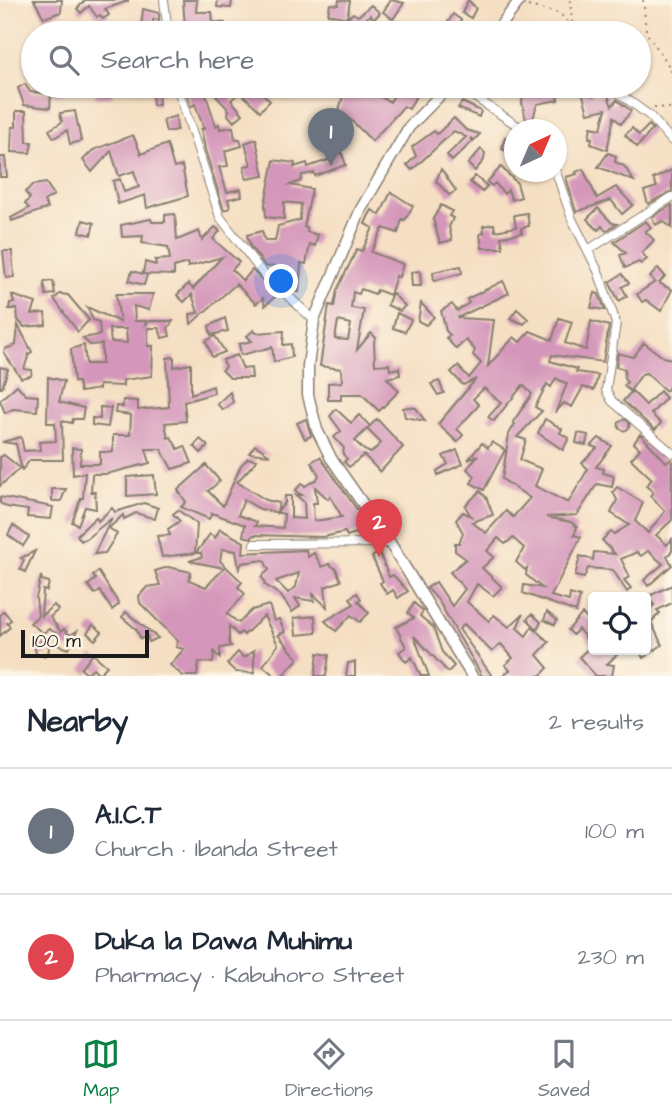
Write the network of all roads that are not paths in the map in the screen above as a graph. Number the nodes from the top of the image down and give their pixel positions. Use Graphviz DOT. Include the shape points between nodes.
graph roads {
  1 [pos="164,0"];
  2 [pos="522,1"];
  3 [pos="167,21"];
  4 [pos="505,21"];
  5 [pos="181,98"];
  6 [pos="438,98"];
  7 [pos="476,98"];
  8 [pos="627,98"];
  9 [pos="508,119"];
  10 [pos="672,141"];
  11 [pos="559,182"];
  12 [pos="672,197"];
  13 [pos="588,250"];
  14 [pos="314,320"];
  15 [pos="672,453"];
  16 [pos="390,543"];
  17 [pos="254,544"];
  18 [pos="472,676"];
  1 -- 3 [label="street"];
  2 -- 4 [label="street"];
  5 -- 14 [label="street" via="220,218 261,271"];
  6 -- 14 [label="street" via="410,127 361,209"];
  7 -- 9 [label="street"];
  8 -- 10 [label="street"];
  11 -- 13 [label="street"];
  12 -- 13 [label="street"];
  13 -- 15 [label="street" via="617,323 606,390 612,401"];
  14 -- 16 [label="street" via="307,366 317,430"];
  16 -- 17 [label="street"];
  16 -- 18 [label="street"];
}
